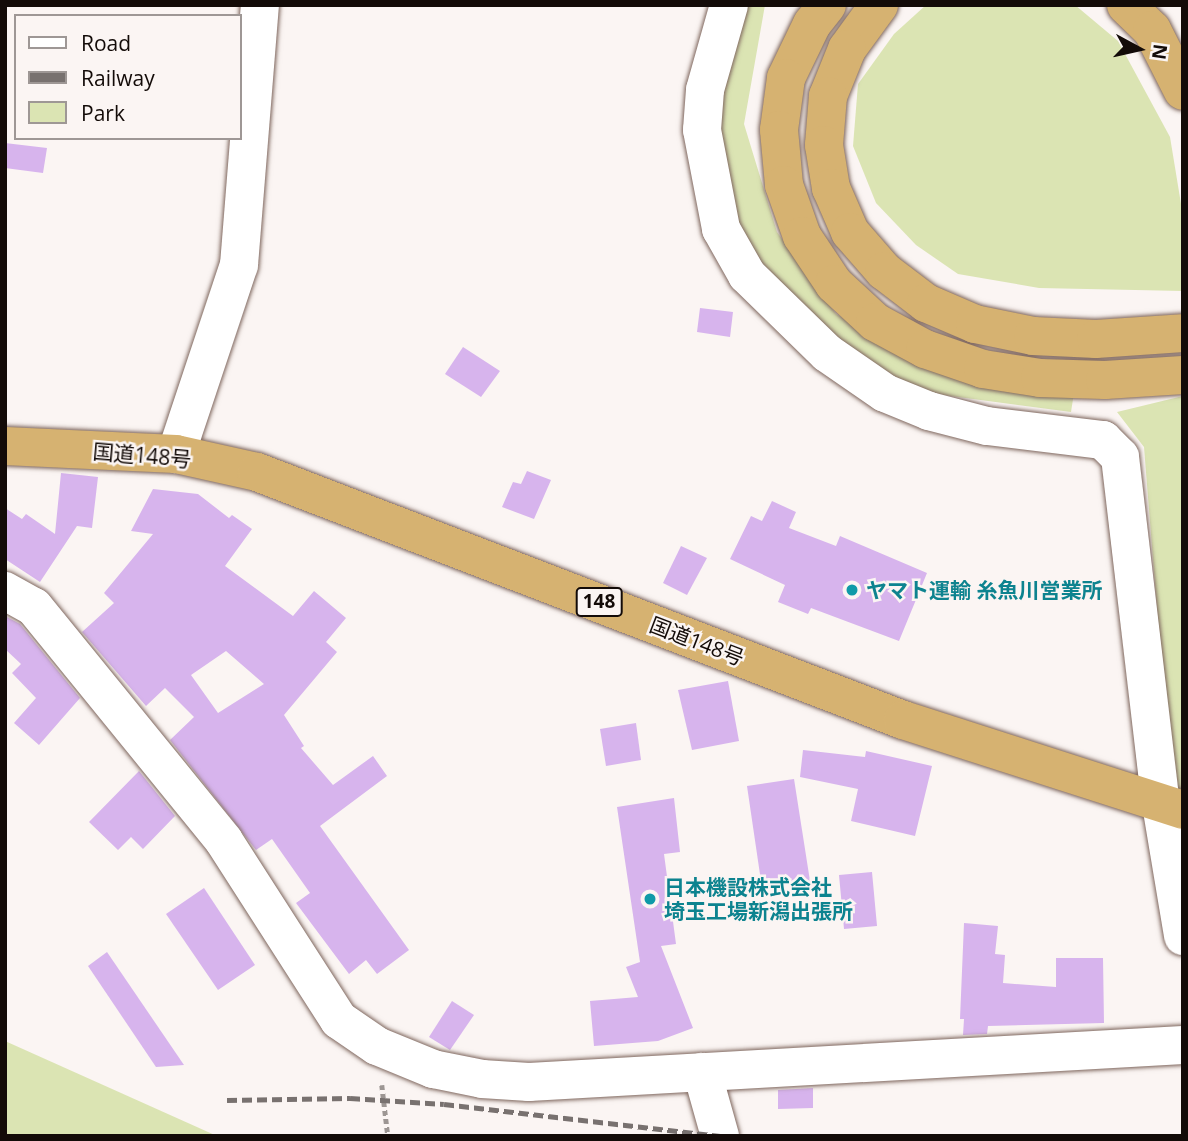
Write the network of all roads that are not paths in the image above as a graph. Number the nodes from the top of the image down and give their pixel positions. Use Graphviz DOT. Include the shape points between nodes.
graph roads {
  1 [pos="260,5"];
  2 [pos="729,5"];
  3 [pos="827,5"];
  4 [pos="879,5"];
  5 [pos="1126,5"];
  6 [pos="1183,91"];
  7 [pos="1183,333"];
  8 [pos="1183,375"];
  9 [pos="5,446"];
  10 [pos="176,454"];
  11 [pos="5,590"];
  12 [pos="1172,807"];
  13 [pos="1183,936"];
  14 [pos="1183,1045"];
  15 [pos="702,1072"];
  16 [pos="720,1136"];
  1 -- 10 [label="street" via="239,265"];
  2 -- 12 [label="street" via="705,90 702,130 721,229 747,275 827,353 885,393 929,411 987,426 1103,440 1120,457"];
  3 -- 8 [label="highway" via="812,24 786,78 779,130 784,185 802,236 834,284 875,322 925,349 983,369 1040,378 1105,380"];
  4 -- 7 [label="highway" via="846,49 833,84 824,145 831,188 850,232 884,271 926,303 975,324 1034,336 1096,339"];
  5 -- 6 [label="highway" via="1152,30"];
  9 -- 10 [label="highway, 国道148号 / 148"];
  10 -- 12 [label="highway, 国道148号 / 148" via="257,472 322,494 903,720"];
  11 -- 15 [label="street" via="34,607 224,841 338,1020 377,1046 433,1069 482,1079 529,1082"];
  12 -- 13 [label="street"];
  14 -- 15 [label="street"];
  15 -- 16 [label="street"];
}
